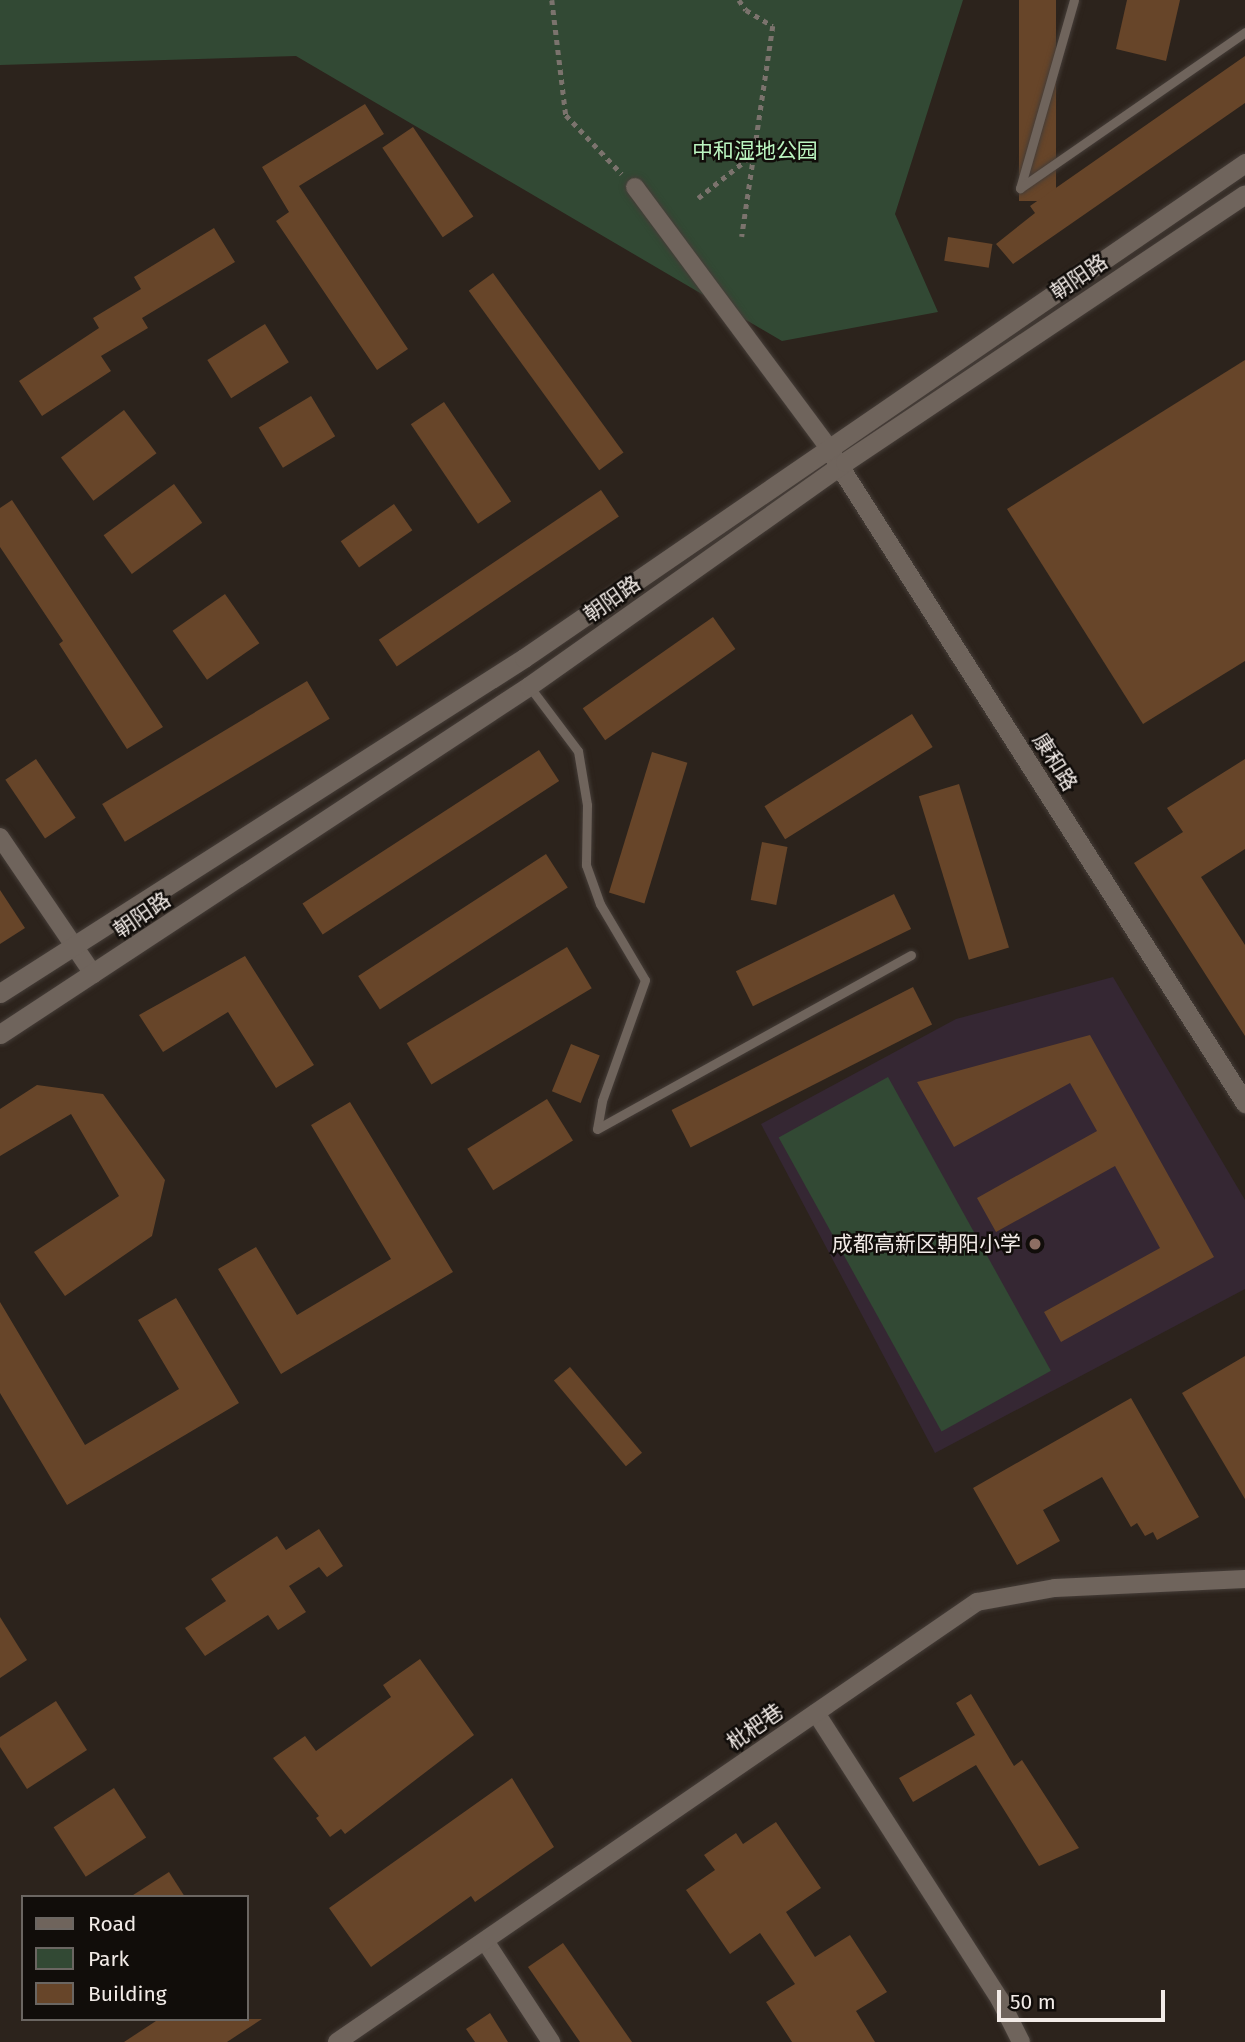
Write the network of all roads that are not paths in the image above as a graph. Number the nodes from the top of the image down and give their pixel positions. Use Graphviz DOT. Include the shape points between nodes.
graph roads {
  1 [pos="1074,0"];
  2 [pos="1245,32"];
  3 [pos="1245,163"];
  4 [pos="635,187"];
  5 [pos="1245,194"];
  6 [pos="827,446"];
  7 [pos="840,466"];
  8 [pos="528,686"];
  9 [pos="0,837"];
  10 [pos="73,945"];
  11 [pos="911,955"];
  12 [pos="93,974"];
  13 [pos="0,993"];
  14 [pos="0,1034"];
  15 [pos="1245,1103"];
  16 [pos="1245,1579"];
  17 [pos="816,1713"];
  18 [pos="485,1941"];
  19 [pos="337,2042"];
  20 [pos="551,2042"];
  21 [pos="1021,2042"];
  1 -- 2 [label="lane" via="1020,188"];
  3 -- 6 [label="main road, 朝阳路"];
  4 -- 6 [label="street"];
  5 -- 7 [label="main road, 朝阳路"];
  6 -- 7 [label="main road, 康和路"];
  6 -- 10 [label="main road, 朝阳路" via="524,658"];
  7 -- 8 [label="main road, 朝阳路"];
  7 -- 15 [label="main road, 康和路"];
  8 -- 11 [label="lane" via="578,751 587,805 586,865 605,914 645,980 602,1101 597,1129"];
  8 -- 12 [label="main road, 朝阳路"];
  9 -- 10 [label="street"];
  10 -- 12 [label="street"];
  10 -- 13 [label="main road, 朝阳路"];
  12 -- 14 [label="main road, 朝阳路"];
  16 -- 17 [label="street, 枇杷巷" via="1055,1588 977,1602"];
  17 -- 18 [label="street, 枇杷巷"];
  17 -- 21 [label="street" via="1000,2000"];
  18 -- 19 [label="street, 枇杷巷"];
  18 -- 20 [label="street"];
}
